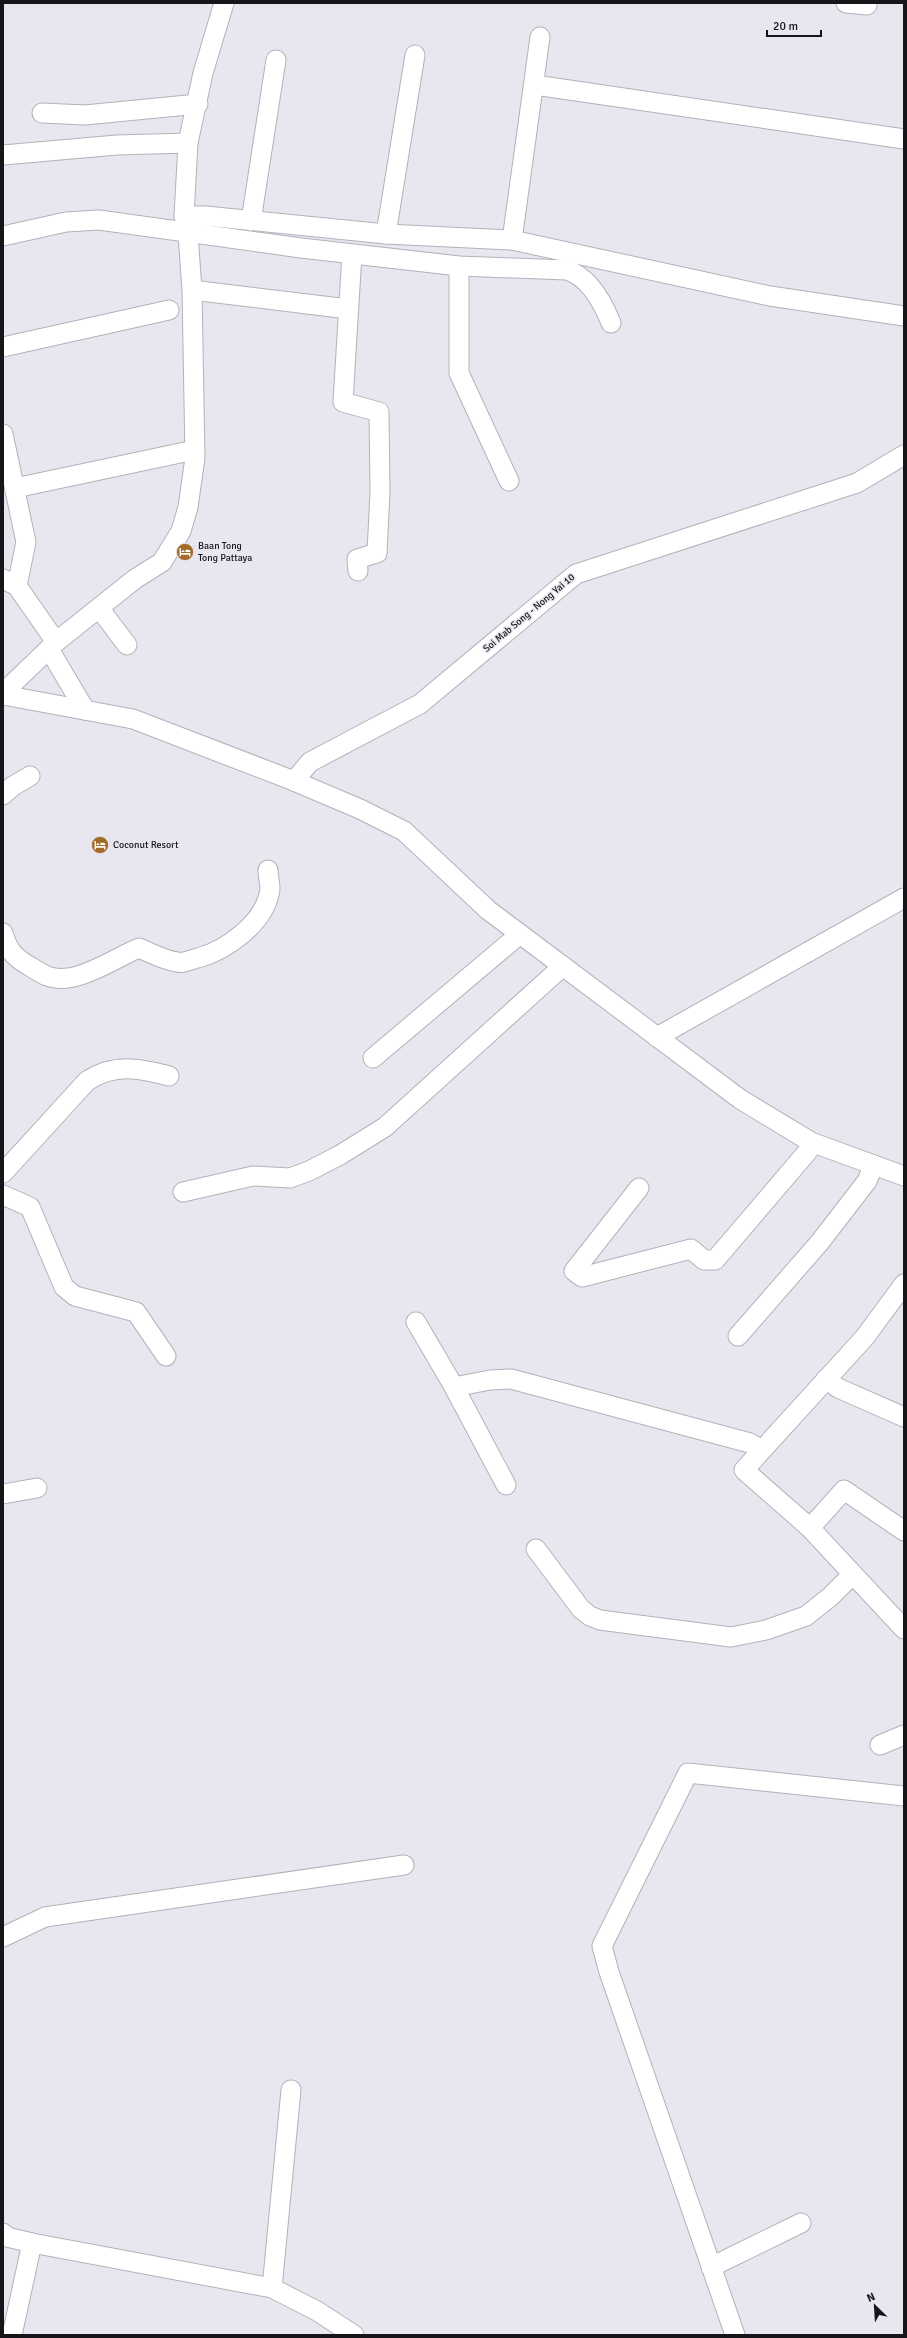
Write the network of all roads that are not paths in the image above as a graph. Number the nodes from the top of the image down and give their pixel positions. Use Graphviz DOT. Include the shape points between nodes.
graph roads {
  1 [pos="224,3"];
  2 [pos="846,3"];
  3 [pos="866,5"];
  4 [pos="540,37"];
  5 [pos="415,55"];
  6 [pos="276,60"];
  7 [pos="535,85"];
  8 [pos="198,104"];
  9 [pos="42,113"];
  10 [pos="904,139"];
  11 [pos="188,143"];
  12 [pos="3,155"];
  13 [pos="251,221"];
  14 [pos="186,225"];
  15 [pos="386,234"];
  16 [pos="3,236"];
  17 [pos="512,240"];
  18 [pos="352,254"];
  19 [pos="459,266"];
  20 [pos="192,290"];
  21 [pos="340,308"];
  22 [pos="169,310"];
  23 [pos="904,316"];
  24 [pos="611,323"];
  25 [pos="3,347"];
  26 [pos="3,434"];
  27 [pos="185,452"];
  28 [pos="904,455"];
  29 [pos="509,481"];
  30 [pos="15,488"];
  31 [pos="358,571"];
  32 [pos="10,583"];
  33 [pos="99,608"];
  34 [pos="127,645"];
  35 [pos="52,646"];
  36 [pos="3,694"];
  37 [pos="85,710"];
  38 [pos="30,776"];
  39 [pos="294,781"];
  40 [pos="3,795"];
  41 [pos="268,870"];
  42 [pos="904,898"];
  43 [pos="3,934"];
  44 [pos="520,934"];
  45 [pos="563,966"];
  46 [pos="657,1037"];
  47 [pos="373,1058"];
  48 [pos="169,1076"];
  49 [pos="811,1142"];
  50 [pos="874,1165"];
  51 [pos="3,1173"];
  52 [pos="904,1176"];
  53 [pos="639,1188"];
  54 [pos="183,1192"];
  55 [pos="3,1195"];
  56 [pos="904,1284"];
  57 [pos="416,1322"];
  58 [pos="738,1336"];
  59 [pos="166,1356"];
  60 [pos="826,1379"];
  61 [pos="454,1386"];
  62 [pos="904,1417"];
  63 [pos="762,1450"];
  64 [pos="506,1485"];
  65 [pos="37,1488"];
  66 [pos="3,1494"];
  67 [pos="810,1528"];
  68 [pos="904,1531"];
  69 [pos="536,1549"];
  70 [pos="852,1575"];
  71 [pos="904,1628"];
  72 [pos="904,1735"];
  73 [pos="880,1745"];
  74 [pos="904,1796"];
  75 [pos="404,1865"];
  76 [pos="3,1937"];
  77 [pos="291,2090"];
  78 [pos="801,2223"];
  79 [pos="3,2233"];
  80 [pos="32,2243"];
  81 [pos="711,2267"];
  82 [pos="272,2288"];
  83 [pos="12,2335"];
  84 [pos="354,2335"];
  85 [pos="735,2335"];
  1 -- 8 [label="street" via="203,72"];
  2 -- 3 [label="street"];
  4 -- 7 [label="street"];
  5 -- 15 [label="street"];
  6 -- 13 [label="street"];
  7 -- 10 [label="street"];
  7 -- 17 [label="street"];
  8 -- 9 [label="street" via="85,115"];
  8 -- 11 [label="street"];
  11 -- 12 [label="street" via="117,145"];
  11 -- 14 [label="street"];
  13 -- 14 [label="street"];
  13 -- 15 [label="street"];
  14 -- 16 [label="street" via="98,220 66,222"];
  14 -- 18 [label="street"];
  14 -- 20 [label="street"];
  15 -- 17 [label="street"];
  17 -- 23 [label="street" via="770,296"];
  18 -- 19 [label="street"];
  18 -- 31 [label="street" via="343,402 379,412 380,492 377,553 357,559"];
  19 -- 24 [label="street" via="573,272 598,298"];
  19 -- 29 [label="street" via="459,373"];
  20 -- 21 [label="street"];
  20 -- 33 [label="street" via="195,458 188,507 181,531 162,562 135,579"];
  22 -- 25 [label="street"];
  26 -- 30 [label="street"];
  27 -- 30 [label="street"];
  28 -- 39 [label="street, Soi Mab Song - Nong Yai 10" via="857,482 576,574 420,704 310,762"];
  30 -- 32 [label="street" via="26,542"];
  32 -- 35 [label="street"];
  33 -- 34 [label="street"];
  33 -- 35 [label="street"];
  35 -- 36 [label="street"];
  35 -- 37 [label="street"];
  36 -- 37 [label="street"];
  37 -- 39 [label="street" via="133,719"];
  38 -- 40 [label="street"];
  39 -- 44 [label="street" via="404,831 488,910"];
  41 -- 43 [label="street" via="270,888 266,902 248,928 227,945 208,955 178,963 139,948 102,967 70,978 48,977 23,962 7,948"];
  42 -- 46 [label="street"];
  44 -- 45 [label="street"];
  44 -- 47 [label="street"];
  45 -- 46 [label="street"];
  45 -- 54 [label="street" via="385,1127 340,1155 290,1178 253,1176"];
  46 -- 49 [label="street" via="740,1099"];
  48 -- 51 [label="street" via="117,1068 100,1072 87,1081"];
  49 -- 50 [label="street"];
  49 -- 53 [label="street" via="808,1151 715,1260 704,1260 691,1248 582,1277 574,1271"];
  50 -- 52 [label="street"];
  50 -- 58 [label="street" via="867,1181 820,1242"];
  55 -- 59 [label="street" via="30,1207 64,1287 76,1296 136,1312"];
  56 -- 60 [label="street" via="864,1337"];
  57 -- 61 [label="street"];
  60 -- 62 [label="street" via="838,1388"];
  60 -- 63 [label="street"];
  61 -- 63 [label="street" via="511,1379 750,1443"];
  61 -- 64 [label="street"];
  63 -- 67 [label="street" via="744,1470"];
  65 -- 66 [label="street"];
  67 -- 68 [label="street" via="844,1490"];
  67 -- 70 [label="street"];
  69 -- 70 [label="street" via="581,1609 590,1616 600,1620 731,1637 766,1630 806,1616"];
  70 -- 71 [label="street"];
  72 -- 73 [label="street"];
  74 -- 81 [label="street" via="688,1773 602,1946"];
  75 -- 76 [label="street" via="45,1917"];
  77 -- 82 [label="street"];
  78 -- 81 [label="street"];
  79 -- 80 [label="street" via="7,2237"];
  80 -- 82 [label="street"];
  80 -- 83 [label="street"];
  81 -- 85 [label="street"];
  82 -- 84 [label="street" via="317,2311"];
}
